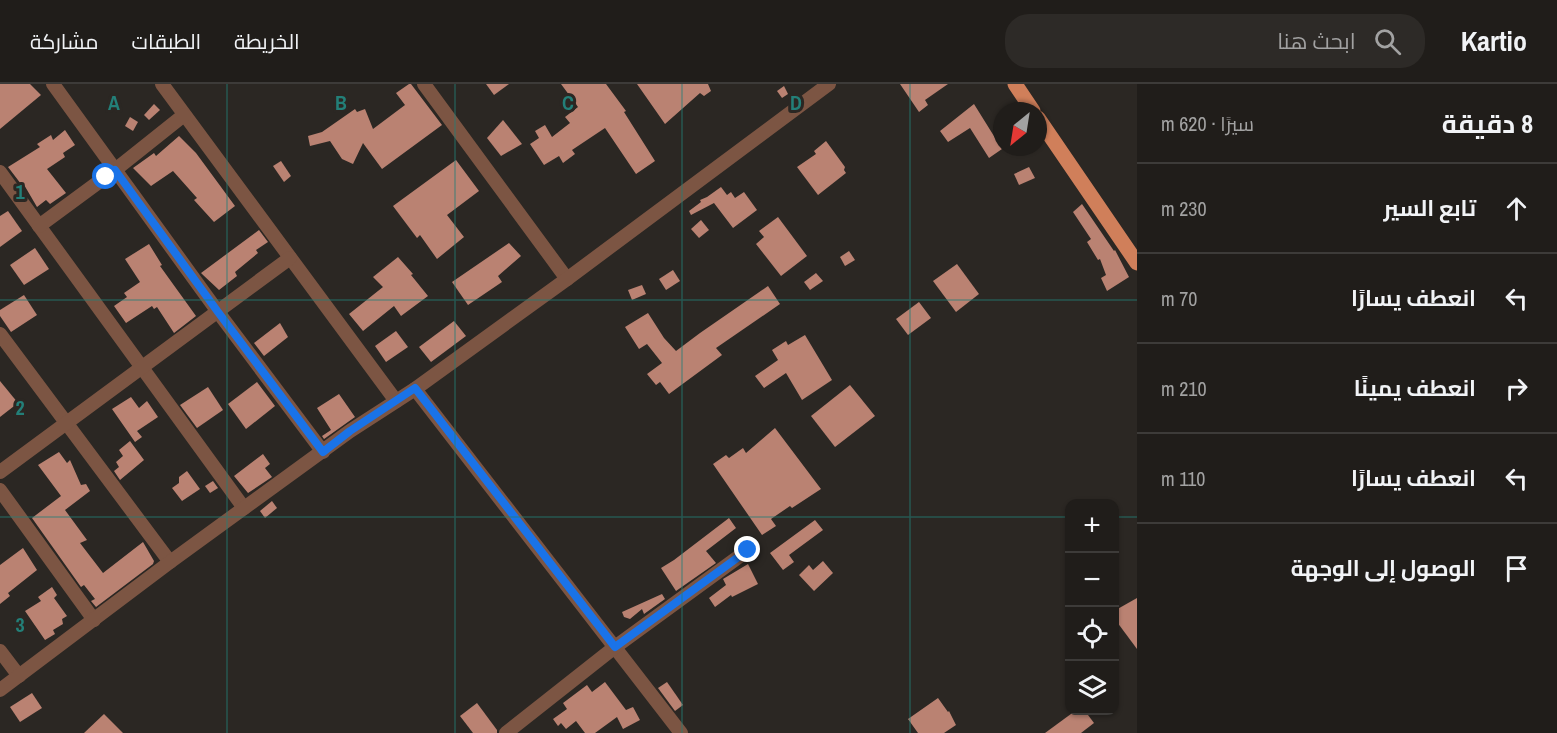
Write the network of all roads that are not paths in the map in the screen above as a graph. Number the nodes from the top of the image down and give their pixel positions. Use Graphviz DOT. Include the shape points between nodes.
graph roads {
  1 [pos="53,84"];
  2 [pos="162,84"];
  3 [pos="424,84"];
  4 [pos="830,84"];
  5 [pos="1015,84"];
  6 [pos="1027,102"];
  7 [pos="184,115"];
  8 [pos="1047,131"];
  9 [pos="115,170"];
  10 [pos="0,172"];
  11 [pos="39,226"];
  12 [pos="290,258"];
  13 [pos="1137,263"];
  14 [pos="567,279"];
  15 [pos="218,312"];
  16 [pos="0,334"];
  17 [pos="142,368"];
  18 [pos="415,388"];
  19 [pos="396,401"];
  20 [pos="66,423"];
  21 [pos="323,452"];
  22 [pos="0,472"];
  23 [pos="0,490"];
  24 [pos="244,508"];
  25 [pos="748,550"];
  26 [pos="170,562"];
  27 [pos="94,620"];
  28 [pos="615,647"];
  29 [pos="0,651"];
  30 [pos="18,676"];
  31 [pos="0,690"];
  32 [pos="506,733"];
  33 [pos="681,733"];
  1 -- 9 [label="street"];
  2 -- 7 [label="street"];
  3 -- 14 [label="street"];
  4 -- 14 [label="street"];
  5 -- 6 [label="main road"];
  7 -- 9 [label="street"];
  7 -- 12 [label="street"];
  8 -- 13 [label="main road"];
  9 -- 11 [label="street"];
  9 -- 15 [label="street"];
  10 -- 11 [label="street"];
  11 -- 17 [label="street"];
  12 -- 15 [label="street"];
  12 -- 19 [label="street"];
  14 -- 18 [label="street"];
  15 -- 17 [label="street"];
  15 -- 21 [label="street"];
  16 -- 20 [label="street"];
  17 -- 20 [label="street"];
  17 -- 24 [label="street"];
  18 -- 19 [label="street"];
  18 -- 28 [label="street"];
  19 -- 21 [label="street"];
  20 -- 22 [label="street"];
  20 -- 26 [label="street"];
  21 -- 24 [label="street"];
  23 -- 27 [label="street"];
  24 -- 26 [label="street"];
  25 -- 28 [label="street"];
  26 -- 27 [label="street"];
  27 -- 30 [label="street"];
  28 -- 32 [label="street"];
  28 -- 33 [label="street"];
  29 -- 30 [label="street"];
  30 -- 31 [label="street"];
}
